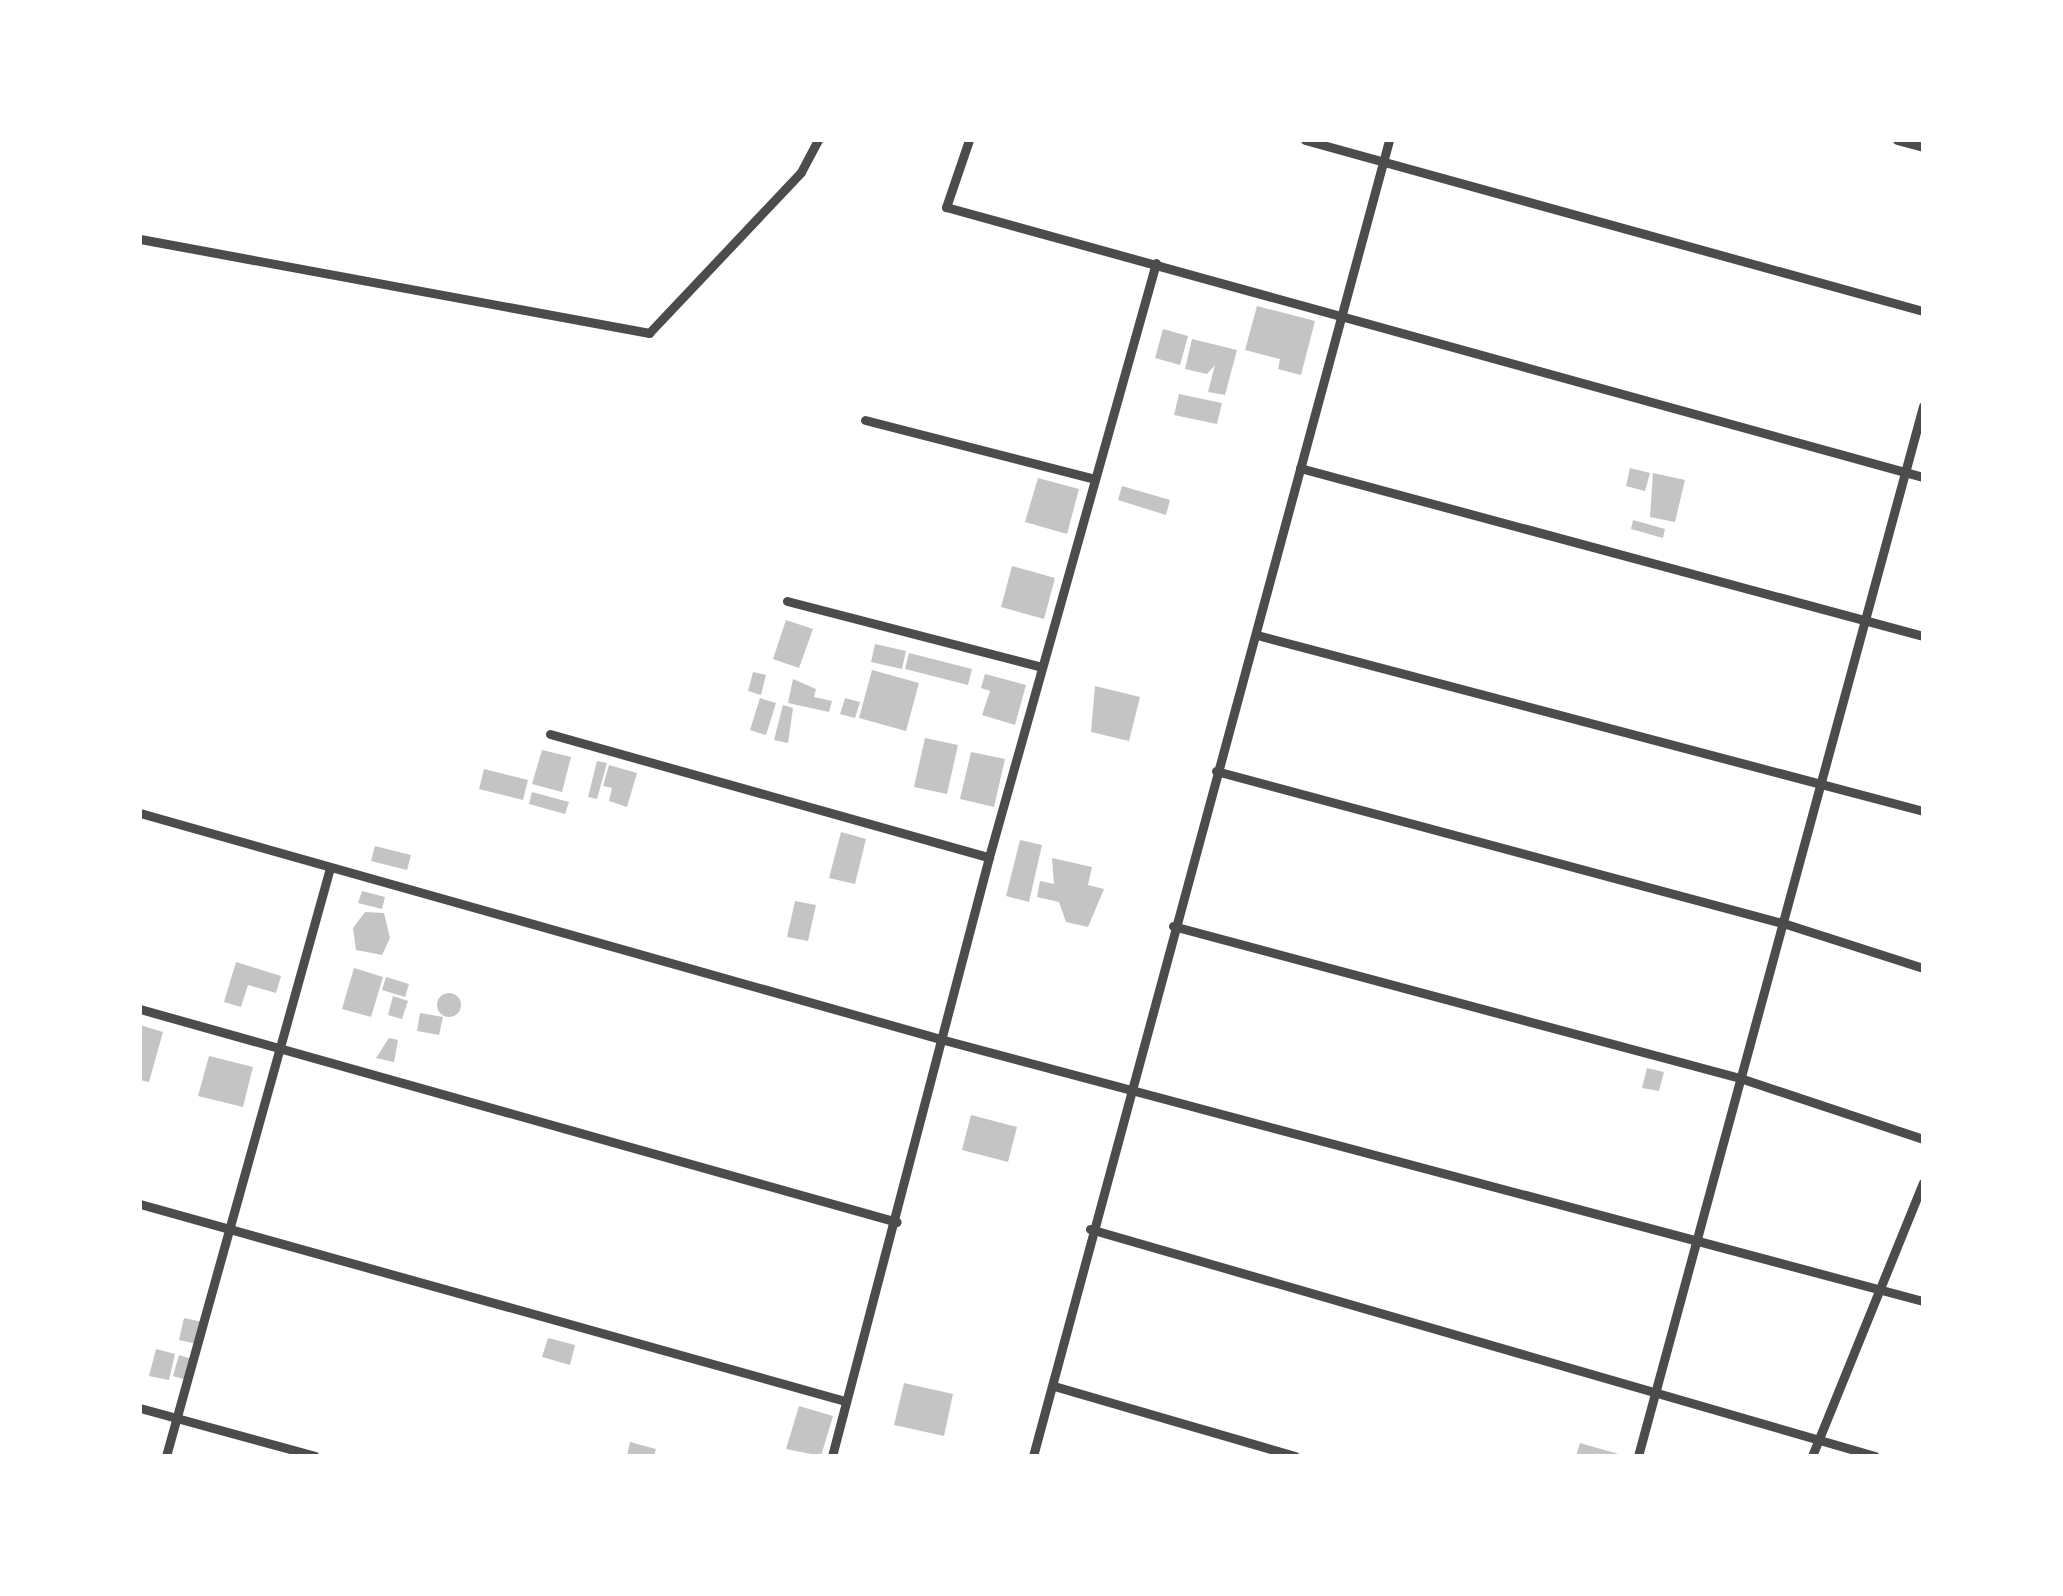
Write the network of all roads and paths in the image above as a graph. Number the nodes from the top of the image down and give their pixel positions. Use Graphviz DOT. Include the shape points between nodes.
graph roads {
  1 [pos="818,140"];
  2 [pos="969,140"];
  3 [pos="1305,140"];
  4 [pos="1389,140"];
  5 [pos="1897,140"];
  6 [pos="1923,147"];
  7 [pos="1383,160"];
  8 [pos="140,238"];
  9 [pos="1156,263"];
  10 [pos="1923,311"];
  11 [pos="1342,314"];
  12 [pos="1923,406"];
  13 [pos="866,420"];
  14 [pos="1300,468"];
  15 [pos="1904,472"];
  16 [pos="1923,477"];
  17 [pos="1095,478"];
  18 [pos="787,600"];
  19 [pos="1865,618"];
  20 [pos="1256,635"];
  21 [pos="1923,636"];
  22 [pos="1042,667"];
  23 [pos="550,734"];
  24 [pos="1216,771"];
  25 [pos="1822,784"];
  26 [pos="1923,812"];
  27 [pos="140,813"];
  28 [pos="989,857"];
  29 [pos="330,868"];
  30 [pos="1786,924"];
  31 [pos="1174,926"];
  32 [pos="1923,968"];
  33 [pos="140,1009"];
  34 [pos="944,1040"];
  35 [pos="278,1048"];
  36 [pos="1740,1078"];
  37 [pos="1128,1087"];
  38 [pos="1923,1139"];
  39 [pos="1923,1183"];
  40 [pos="140,1204"];
  41 [pos="896,1222"];
  42 [pos="233,1229"];
  43 [pos="1090,1229"];
  44 [pos="1696,1243"];
  45 [pos="1878,1288"];
  46 [pos="1923,1301"];
  47 [pos="1054,1386"];
  48 [pos="1656,1391"];
  49 [pos="845,1400"];
  50 [pos="140,1408"];
  51 [pos="178,1419"];
  52 [pos="1819,1441"];
  53 [pos="166,1456"];
  54 [pos="315,1456"];
  55 [pos="832,1456"];
  56 [pos="1033,1456"];
  57 [pos="1295,1456"];
  58 [pos="1638,1456"];
  59 [pos="1812,1456"];
  60 [pos="1875,1456"];
  1 -- 8 [label="street" via="800,172 649,333"];
  2 -- 9 [label="street" via="946,207"];
  3 -- 7 [label="street"];
  4 -- 7 [label="street"];
  5 -- 6 [label="street"];
  7 -- 10 [label="street"];
  7 -- 11 [label="street"];
  9 -- 11 [label="street"];
  9 -- 17 [label="street"];
  11 -- 14 [label="street"];
  11 -- 15 [label="street"];
  12 -- 15 [label="street"];
  13 -- 17 [label="street"];
  14 -- 19 [label="street"];
  14 -- 20 [label="street"];
  15 -- 16 [label="street"];
  15 -- 19 [label="street"];
  17 -- 22 [label="street"];
  18 -- 22 [label="street"];
  19 -- 21 [label="street"];
  19 -- 25 [label="street"];
  20 -- 24 [label="street"];
  20 -- 25 [label="street"];
  22 -- 28 [label="street"];
  23 -- 28 [label="street"];
  24 -- 30 [label="street"];
  24 -- 31 [label="street"];
  25 -- 26 [label="street"];
  25 -- 30 [label="street"];
  27 -- 29 [label="street"];
  28 -- 34 [label="street"];
  29 -- 34 [label="street"];
  29 -- 35 [label="street"];
  30 -- 32 [label="street"];
  30 -- 36 [label="street"];
  31 -- 36 [label="street"];
  31 -- 37 [label="street"];
  33 -- 35 [label="street"];
  34 -- 37 [label="street"];
  34 -- 41 [label="street"];
  35 -- 41 [label="street"];
  35 -- 42 [label="street"];
  36 -- 38 [label="street"];
  36 -- 44 [label="street"];
  37 -- 43 [label="street"];
  37 -- 44 [label="street"];
  39 -- 45 [label="street"];
  40 -- 42 [label="street"];
  41 -- 49 [label="street"];
  42 -- 49 [label="street"];
  42 -- 51 [label="street"];
  43 -- 47 [label="street"];
  43 -- 48 [label="street"];
  44 -- 45 [label="street"];
  44 -- 48 [label="street"];
  45 -- 46 [label="street"];
  45 -- 52 [label="street"];
  47 -- 56 [label="street"];
  47 -- 57 [label="street"];
  48 -- 52 [label="street"];
  48 -- 58 [label="street"];
  49 -- 55 [label="street"];
  50 -- 51 [label="street"];
  51 -- 53 [label="street"];
  51 -- 54 [label="street"];
  52 -- 59 [label="street"];
  52 -- 60 [label="street"];
}
